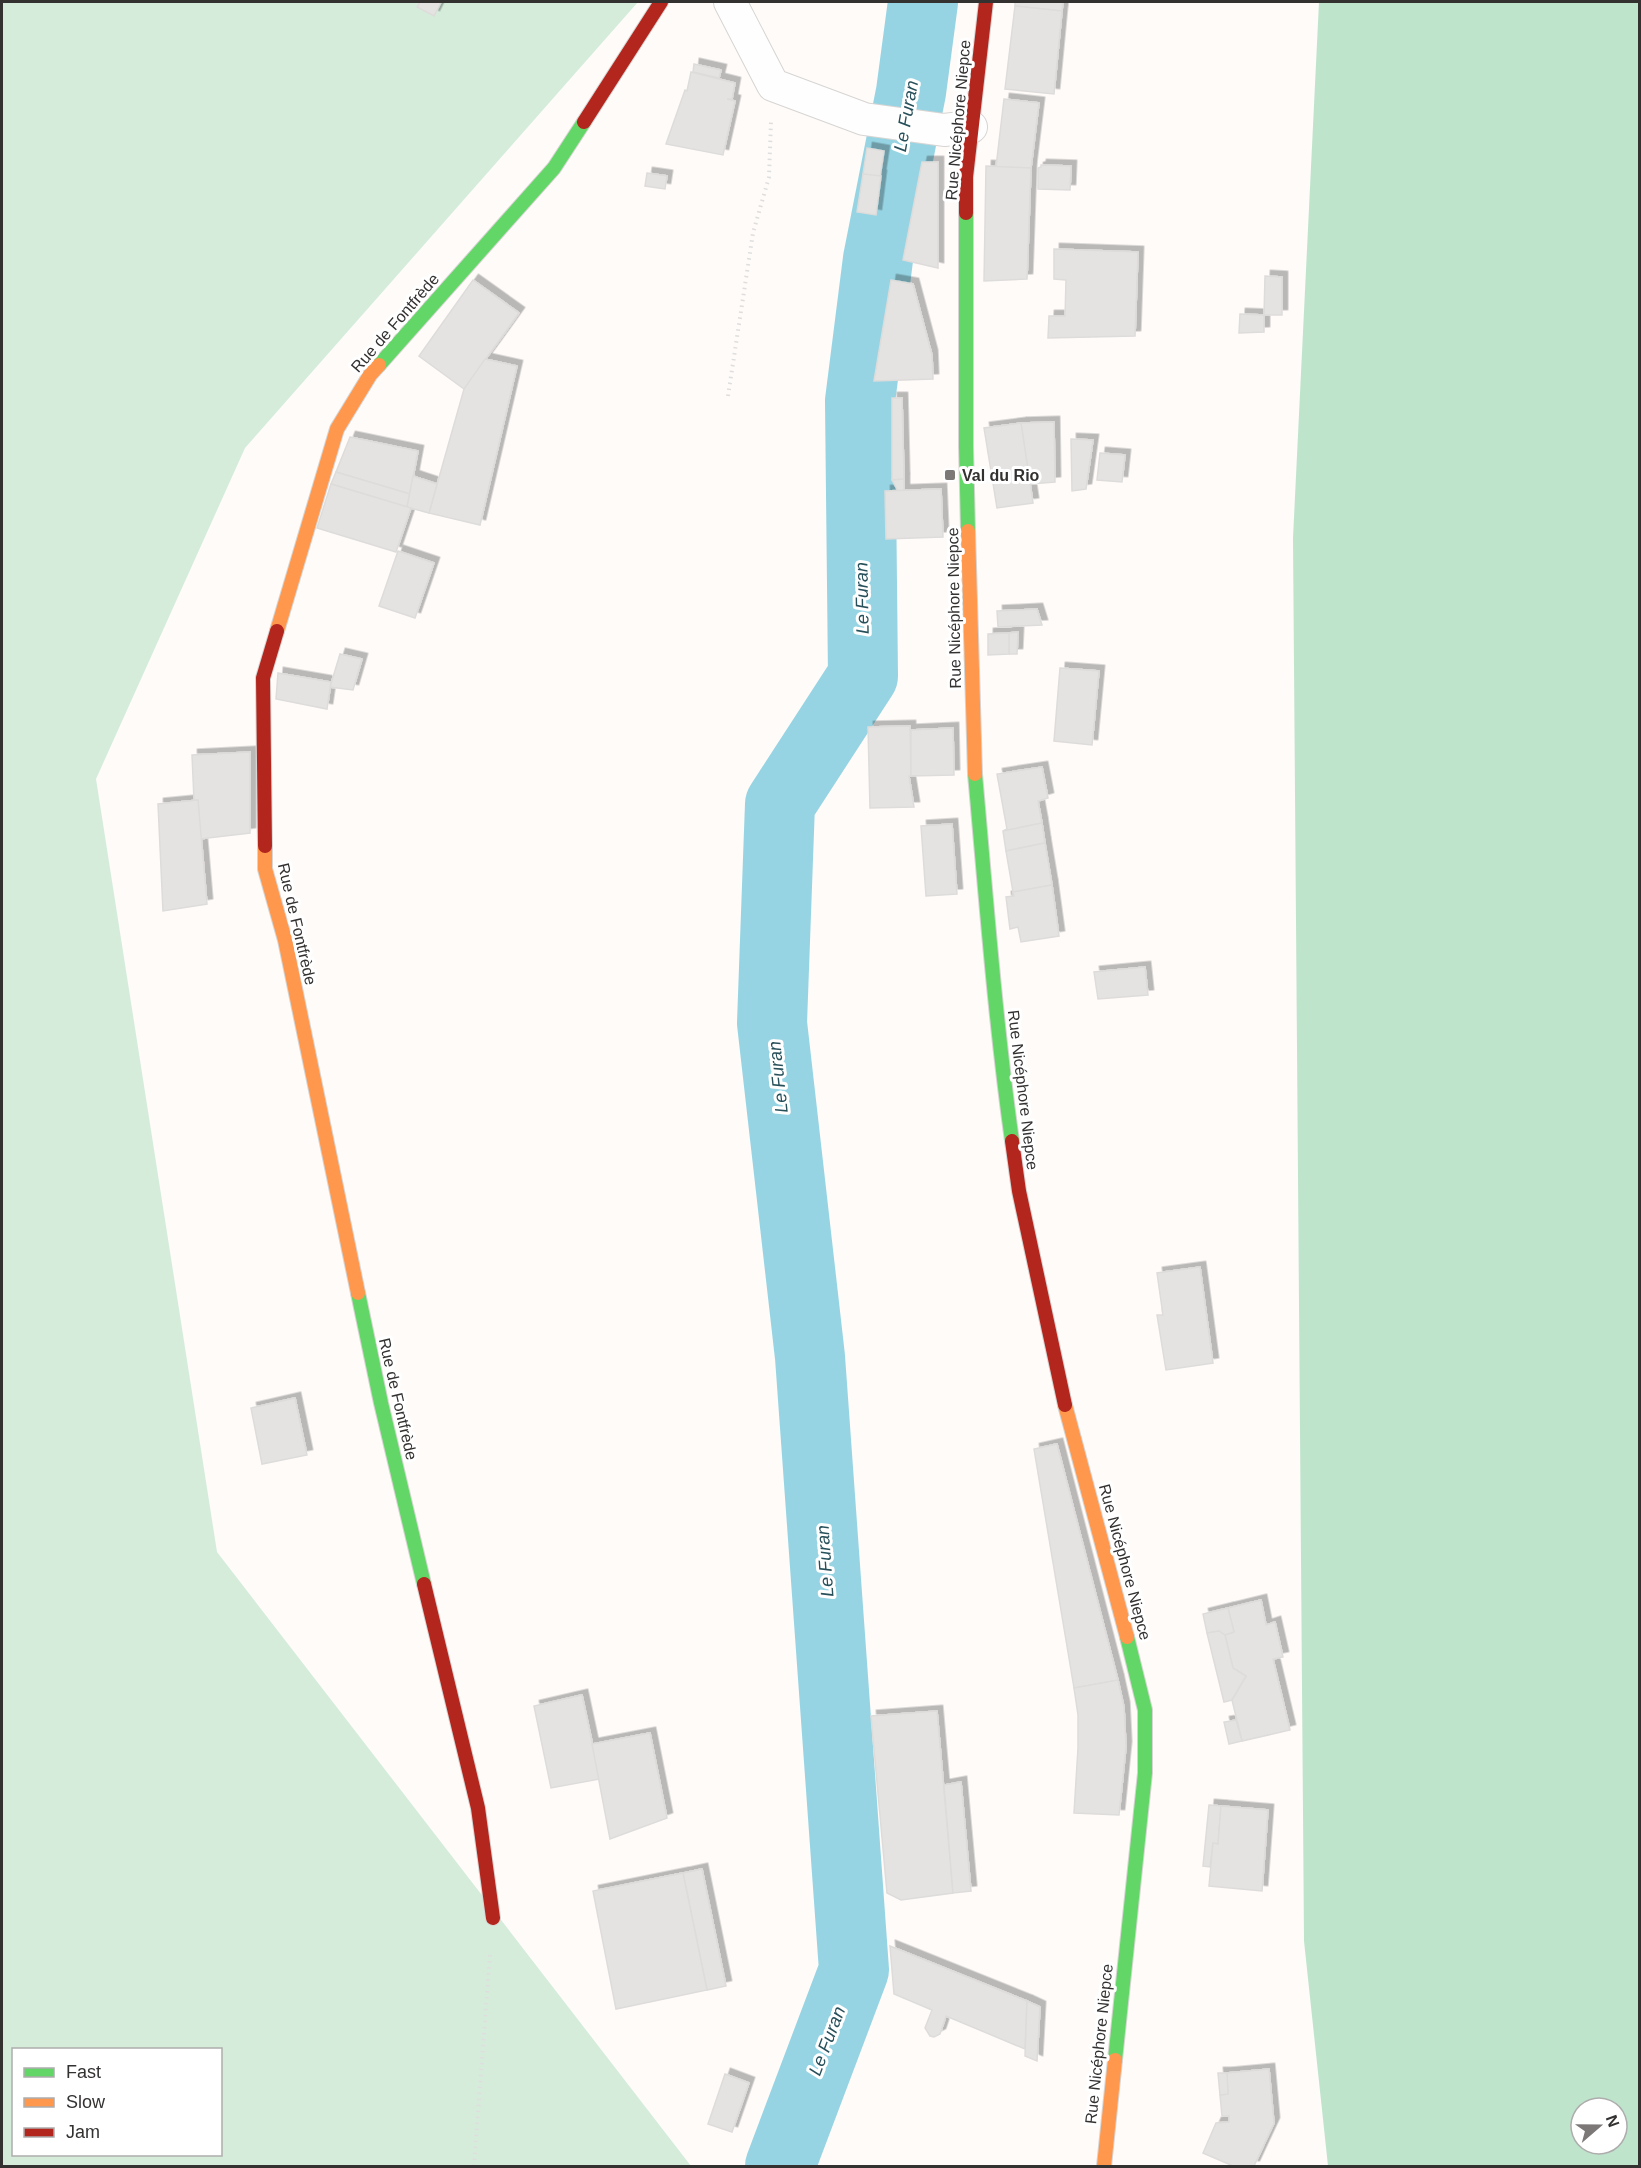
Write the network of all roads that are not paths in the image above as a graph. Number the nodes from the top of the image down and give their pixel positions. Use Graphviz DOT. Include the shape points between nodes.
graph roads {
  1 [pos="661,2"];
  2 [pos="730,2"];
  3 [pos="986,2"];
  4 [pos="957,129"];
  5 [pos="493,1918"];
  6 [pos="1104,2166"];
  1 -- 5 [label="street, Rue de Fontfrède" via="554,168 370,375 337,429 263,678 265,869 285,940 381,1403 478,1808"];
  2 -- 4 [label="street" via="773,85 864,119"];
  3 -- 4 [label="street, Rue Nicéphore Niepce"];
  4 -- 6 [label="street, Rue Nicéphore Niepce" via="966,177 966,446 974,761 1001,1055 1019,1191 1061,1389 1145,1710 1145,1773"];
}
